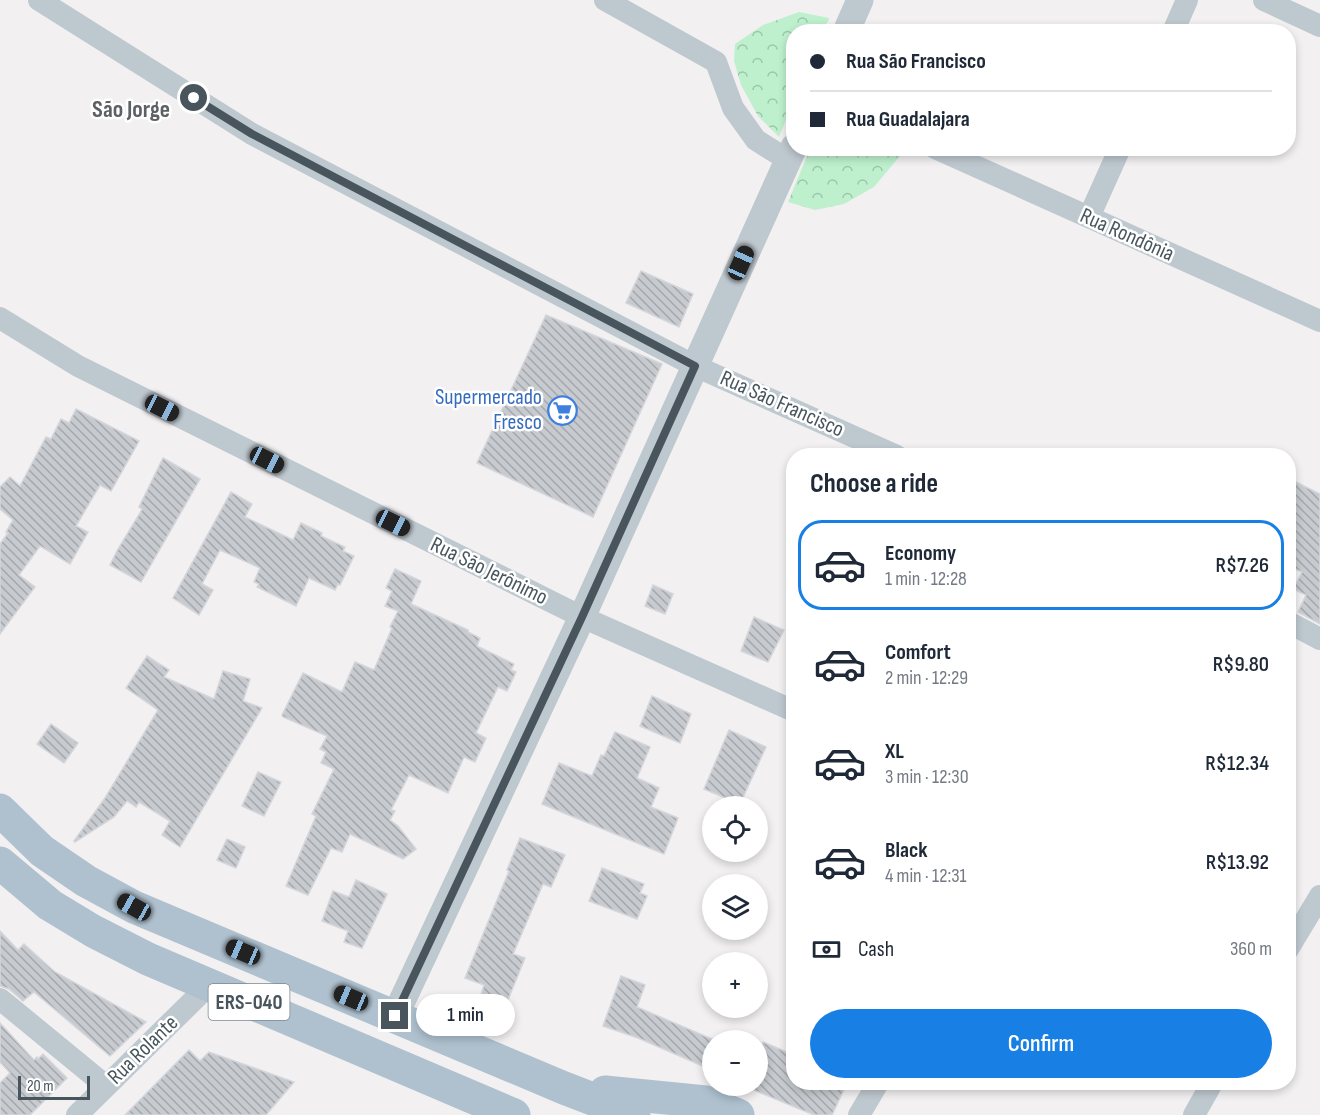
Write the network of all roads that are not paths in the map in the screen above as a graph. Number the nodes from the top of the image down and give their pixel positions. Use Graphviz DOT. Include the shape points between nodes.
graph roads {
  1 [pos="39,0"];
  2 [pos="605,0"];
  3 [pos="860,0"];
  4 [pos="1187,0"];
  5 [pos="1264,0"];
  6 [pos="850,24"];
  7 [pos="1176,24"];
  8 [pos="1320,26"];
  9 [pos="786,152"];
  10 [pos="790,156"];
  11 [pos="953,156"];
  12 [pos="1116,156"];
  13 [pos="1089,218"];
  14 [pos="0,318"];
  15 [pos="1320,321"];
  16 [pos="695,366"];
  17 [pos="879,448"];
  18 [pos="582,617"];
  19 [pos="1296,626"];
  20 [pos="1320,639"];
  21 [pos="786,707"];
  22 [pos="0,810"];
  23 [pos="0,863"];
  24 [pos="1320,896"];
  25 [pos="1296,936"];
  26 [pos="209,985"];
  27 [pos="0,999"];
  28 [pos="395,1016"];
  29 [pos="106,1086"];
  30 [pos="564,1088"];
  31 [pos="874,1090"];
  32 [pos="1208,1090"];
  33 [pos="77,1115"];
  34 [pos="514,1115"];
  35 [pos="634,1115"];
  36 [pos="738,1115"];
  37 [pos="860,1115"];
  38 [pos="1194,1115"];
  1 -- 16 [label="street, Rua São Francisco" via="252,134"];
  2 -- 9 [label="street" via="716,62 733,108 756,140"];
  3 -- 6 [label="street"];
  4 -- 7 [label="street"];
  5 -- 8 [label="street"];
  10 -- 16 [label="street"];
  11 -- 13 [label="street, Rua Rondônia"];
  12 -- 13 [label="street"];
  13 -- 15 [label="street, Rua Rondônia"];
  14 -- 18 [label="street, Rua São Jerônimo" via="78,366"];
  16 -- 17 [label="street, Rua São Francisco"];
  16 -- 18 [label="street"];
  18 -- 21 [label="street, Rua São Jerônimo"];
  18 -- 28 [label="street"];
  19 -- 20 [label="street"];
  22 -- 28 [label="main road, ERS-040" via="42,851 134,907"];
  23 -- 26 [label="main road, ERS-040" via="50,905 93,931"];
  24 -- 25 [label="street"];
  26 -- 29 [label="street, Rua Rolante"];
  26 -- 34 [label="main road, ERS-040"];
  27 -- 29 [label="street"];
  28 -- 30 [label="main road, ERS-040"];
  29 -- 33 [label="street, Rua Rolante"];
  30 -- 35 [label="main road, ERS-040"];
  30 -- 36 [label="main road" via="706,1102"];
  31 -- 37 [label="street"];
  32 -- 38 [label="street"];
}
